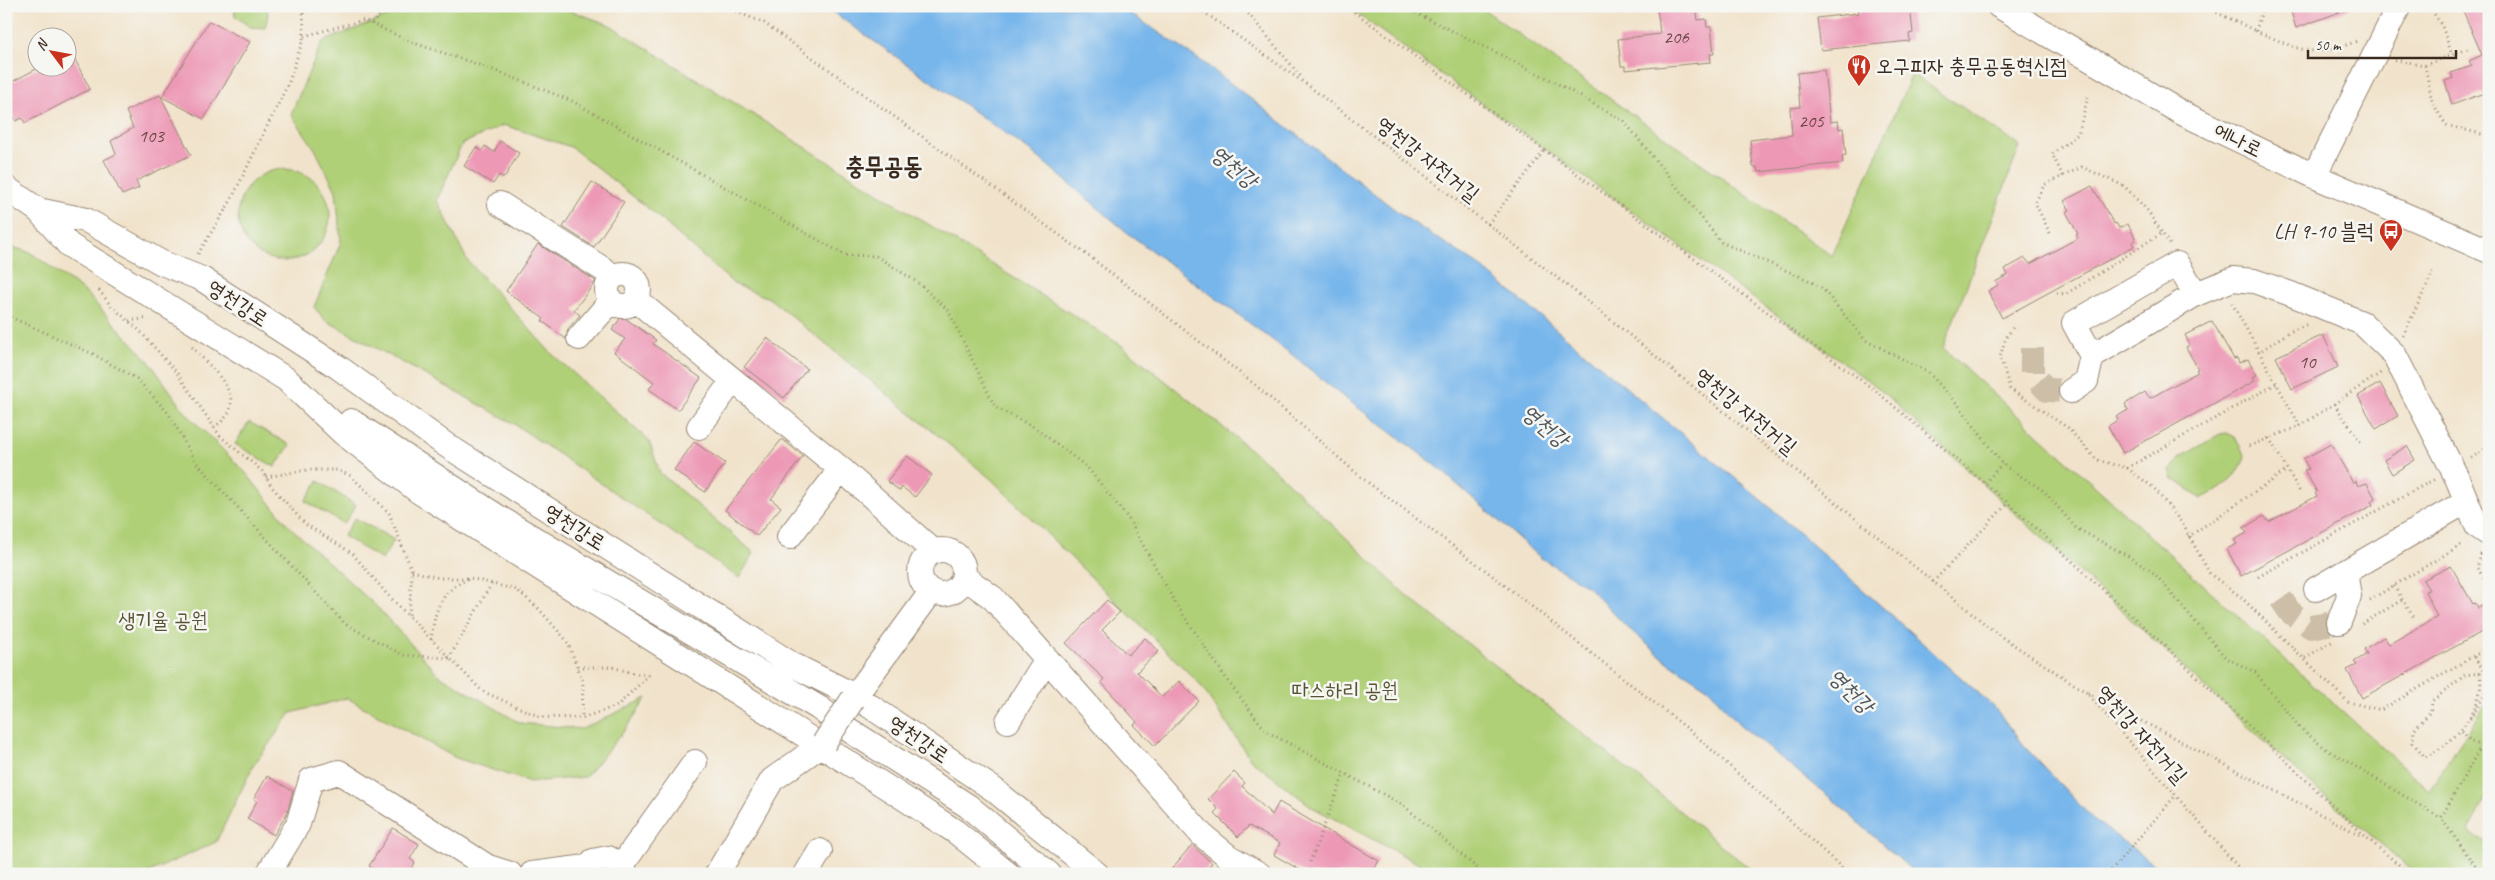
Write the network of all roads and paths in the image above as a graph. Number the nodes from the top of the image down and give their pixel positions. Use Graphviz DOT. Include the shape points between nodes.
graph roads {
  1 [pos="303,6"];
  2 [pos="387,6"];
  3 [pos="722,6"];
  4 [pos="1195,6"];
  5 [pos="1242,6"];
  6 [pos="1346,6"];
  7 [pos="1402,6"];
  8 [pos="1999,6"];
  9 [pos="2203,6"];
  10 [pos="2263,6"];
  11 [pos="2399,6"];
  12 [pos="2429,6"];
  13 [pos="372,24"];
  14 [pos="2256,31"];
  15 [pos="304,36"];
  16 [pos="2365,37"];
  17 [pos="2468,49"];
  18 [pos="2452,55"];
  19 [pos="2387,59"];
  20 [pos="2425,65"];
  21 [pos="1306,84"];
  22 [pos="2088,97"];
  23 [pos="2489,136"];
  24 [pos="1544,151"];
  25 [pos="2063,176"];
  26 [pos="2314,176"];
  27 [pos="6,188"];
  28 [pos="500,204"];
  29 [pos="38,210"];
  30 [pos="1488,224"];
  31 [pos="2050,233"];
  32 [pos="2162,233"];
  33 [pos="2171,247"];
  34 [pos="2489,251"];
  35 [pos="198,255"];
  36 [pos="2433,272"];
  37 [pos="612,277"];
  38 [pos="94,285"];
  39 [pos="2058,293"];
  40 [pos="2196,294"];
  41 [pos="2230,298"];
  42 [pos="636,300"];
  43 [pos="611,301"];
  44 [pos="6,315"];
  45 [pos="156,318"];
  46 [pos="128,321"];
  47 [pos="2313,322"];
  48 [pos="2013,328"];
  49 [pos="579,338"];
  50 [pos="188,343"];
  51 [pos="2262,350"];
  52 [pos="2394,354"];
  53 [pos="2092,356"];
  54 [pos="286,379"];
  55 [pos="733,380"];
  56 [pos="2276,384"];
  57 [pos="2071,391"];
  58 [pos="2334,404"];
  59 [pos="2489,404"];
  60 [pos="2489,411"];
  61 [pos="2300,426"];
  62 [pos="698,427"];
  63 [pos="214,428"];
  64 [pos="2269,438"];
  65 [pos="2362,444"];
  66 [pos="2249,446"];
  67 [pos="2002,464"];
  68 [pos="2127,468"];
  69 [pos="841,469"];
  70 [pos="2287,470"];
  71 [pos="266,477"];
  72 [pos="1984,483"];
  73 [pos="2300,492"];
  74 [pos="2008,503"];
  75 [pos="2453,509"];
  76 [pos="788,537"];
  77 [pos="2188,537"];
  78 [pos="2479,543"];
  79 [pos="933,551"];
  80 [pos="2489,563"];
  81 [pos="412,572"];
  82 [pos="2346,572"];
  83 [pos="964,577"];
  84 [pos="2258,577"];
  85 [pos="470,578"];
  86 [pos="1933,582"];
  87 [pos="492,583"];
  88 [pos="2489,585"];
  89 [pos="2394,586"];
  90 [pos="2316,589"];
  91 [pos="931,592"];
  92 [pos="2370,600"];
  93 [pos="409,617"];
  94 [pos="2414,618"];
  95 [pos="2339,622"];
  96 [pos="431,640"];
  97 [pos="2489,647"];
  98 [pos="2474,657"];
  99 [pos="449,658"];
  100 [pos="1047,659"];
  101 [pos="578,667"];
  102 [pos="2489,679"];
  103 [pos="2086,692"];
  104 [pos="854,697"];
  105 [pos="582,718"];
  106 [pos="1008,721"];
  107 [pos="2462,731"];
  108 [pos="2489,732"];
  109 [pos="822,745"];
  110 [pos="2481,745"];
  111 [pos="695,762"];
  112 [pos="1344,774"];
  113 [pos="2176,795"];
  114 [pos="2441,818"];
  115 [pos="2367,838"];
  116 [pos="820,851"];
  117 [pos="1310,862"];
  118 [pos="586,870"];
  119 [pos="624,870"];
  120 [pos="268,874"];
  121 [pos="510,874"];
  122 [pos="532,874"];
  123 [pos="716,874"];
  124 [pos="806,874"];
  125 [pos="1008,874"];
  126 [pos="1049,874"];
  127 [pos="1097,874"];
  128 [pos="1258,874"];
  129 [pos="1484,874"];
  130 [pos="1850,874"];
  131 [pos="2108,874"];
  132 [pos="2244,874"];
  133 [pos="2410,874"];
  134 [pos="2481,874"];
  1 -- 15 [label="path"];
  2 -- 13 [label="path"];
  3 -- 130 [label="path" via="764,23 1109,272 1253,383 1362,478 1693,733"];
  4 -- 21 [label="path, 영천강 자전거길"];
  5 -- 21 [label="path"];
  6 -- 24 [label="path"];
  7 -- 67 [label="path" via="1553,81 1624,121 1721,242 1822,288 1865,340 1928,372 1960,407"];
  8 -- 26 [label="street, 에나로" via="2180,112"];
  9 -- 14 [label="path"];
  10 -- 14 [label="path"];
  11 -- 26 [label="street"];
  12 -- 18 [label="path" via="2442,26"];
  13 -- 15 [label="path" via="364,20"];
  13 -- 112 [label="path" via="411,42 572,101 846,255 876,256 918,282 948,310 995,407 1034,426 1087,467 1128,518 1176,604 1266,731"];
  14 -- 16 [label="path" via="2306,52 2335,50"];
  15 -- 35 [label="path" via="289,82 230,202"];
  17 -- 18 [label="path"];
  18 -- 20 [label="path"];
  19 -- 20 [label="path"];
  20 -- 23 [label="path" via="2432,102 2446,125"];
  21 -- 30 [label="path, 영천강 자전거길"];
  22 -- 25 [label="path" via="2078,134 2052,154"];
  24 -- 30 [label="path"];
  24 -- 72 [label="path" via="1876,391"];
  25 -- 31 [label="path" via="2044,185 2035,203"];
  25 -- 32 [label="path" via="2082,167 2124,186 2147,210"];
  26 -- 34 [label="street, 에나로"];
  27 -- 29 [label="street, 영천강로"];
  28 -- 37 [label="street"];
  29 -- 54 [label="street, 영천강로" via="69,245"];
  29 -- 104 [label="street, 영천강로" via="86,220 162,263 202,279 338,367 446,445 792,666"];
  30 -- 86 [label="path, 영천강 자전거길"];
  32 -- 33 [label="path"];
  32 -- 39 [label="path" via="2066,294"];
  36 -- 52 [label="path"];
  37 -- 42 [label="street" via="622,273 636,280 639,290"];
  37 -- 43 [label="street" via="607,286"];
  38 -- 46 [label="path"];
  40 -- 52 [label="street" via="2233,279 2254,281 2362,323"];
  40 -- 53 [label="street"];
  40 -- 53 [label="street" via="2177,264 2074,323"];
  41 -- 56 [label="path"];
  42 -- 43 [label="street" via="623,306"];
  42 -- 55 [label="street"];
  43 -- 49 [label="street"];
  44 -- 99 [label="path" via="93,354 137,379 169,414 195,461 345,624 403,655"];
  45 -- 46 [label="path"];
  46 -- 63 [label="path" via="177,373"];
  47 -- 51 [label="path" via="2289,332"];
  48 -- 68 [label="path" via="2006,337 2000,357 2010,389 2068,428 2097,460"];
  50 -- 63 [label="path" via="227,387 231,407 224,421"];
  52 -- 58 [label="path" via="2386,369"];
  52 -- 78 [label="street" via="2457,478 2478,526"];
  53 -- 57 [label="street" via="2086,382"];
  54 -- 109 [label="street, 영천강로" via="343,433 418,491"];
  54 -- 126 [label="street, 영천강로" via="498,517 819,708 968,806"];
  55 -- 62 [label="street"];
  55 -- 69 [label="street"];
  56 -- 61 [label="path"];
  56 -- 68 [label="path"];
  58 -- 61 [label="path"];
  58 -- 65 [label="path"];
  59 -- 60 [label="path" via="2486,405"];
  61 -- 64 [label="path"];
  63 -- 71 [label="path"];
  64 -- 66 [label="path"];
  64 -- 70 [label="path"];
  67 -- 72 [label="path"];
  67 -- 114 [label="path" via="2044,491 2076,528 2154,573 2226,658 2255,672 2299,727 2326,749"];
  68 -- 77 [label="path" via="2154,488 2182,522"];
  69 -- 76 [label="street"];
  69 -- 79 [label="street"];
  70 -- 73 [label="path"];
  70 -- 77 [label="path"];
  71 -- 81 [label="path" via="307,470 337,470 351,476 388,512"];
  71 -- 93 [label="path" via="305,524 352,553"];
  72 -- 74 [label="path"];
  74 -- 86 [label="path"];
  74 -- 115 [label="path" via="2164,645"];
  75 -- 82 [label="street"];
  75 -- 84 [label="path" via="2438,477"];
  77 -- 98 [label="path" via="2210,574 2241,597 2348,702 2381,710"];
  78 -- 80 [label="path"];
  78 -- 88 [label="path" via="2477,568"];
  78 -- 89 [label="path"];
  79 -- 83 [label="street" via="947,550 959,557"];
  79 -- 91 [label="street" via="920,567 921,582"];
  81 -- 85 [label="path" via="439,578"];
  81 -- 93 [label="path"];
  82 -- 90 [label="street"];
  82 -- 95 [label="street" via="2349,596"];
  83 -- 91 [label="street" via="951,593"];
  83 -- 100 [label="street" via="993,598"];
  85 -- 87 [label="path"];
  85 -- 96 [label="path" via="452,586 435,613"];
  86 -- 103 [label="path, 영천강 자전거길" via="2000,636"];
  87 -- 99 [label="path"];
  87 -- 101 [label="path" via="517,590 538,608 567,641"];
  89 -- 92 [label="path"];
  89 -- 94 [label="path"];
  91 -- 104 [label="street"];
  93 -- 96 [label="path"];
  96 -- 99 [label="path"];
  97 -- 98 [label="path"];
  98 -- 102 [label="path"];
  99 -- 105 [label="path" via="482,691 540,717"];
  100 -- 106 [label="street"];
  100 -- 128 [label="street" via="1202,834 1229,857"];
  101 -- 105 [label="path" via="583,681"];
  101 -- 105 [label="path" via="650,674 617,706"];
  102 -- 107 [label="path" via="2487,692"];
  103 -- 113 [label="path, 영천강 자전거길"];
  103 -- 115 [label="path"];
  104 -- 109 [label="street, bridge"];
  104 -- 127 [label="street, 영천강로" via="993,789"];
  107 -- 107 [label="path" via="2483,688 2480,673 2465,675 2432,701 2431,711 2414,730 2413,743 2425,757 2440,750"];
  107 -- 110 [label="path" via="2471,742"];
  108 -- 110 [label="path"];
  109 -- 123 [label="street" via="772,780"];
  109 -- 125 [label="street, 영천강로" via="956,832"];
  110 -- 114 [label="path"];
  111 -- 119 [label="street"];
  112 -- 117 [label="path"];
  112 -- 129 [label="path" via="1403,805"];
  113 -- 131 [label="path"];
  113 -- 132 [label="path, 영천강 자전거길"];
  114 -- 134 [label="path"];
  115 -- 133 [label="path"];
  116 -- 124 [label="street"];
  118 -- 119 [label="street" via="600,858 608,858"];
  118 -- 122 [label="street"];
  120 -- 121 [label="street" via="298,824 311,780 339,772 488,867"];
}
